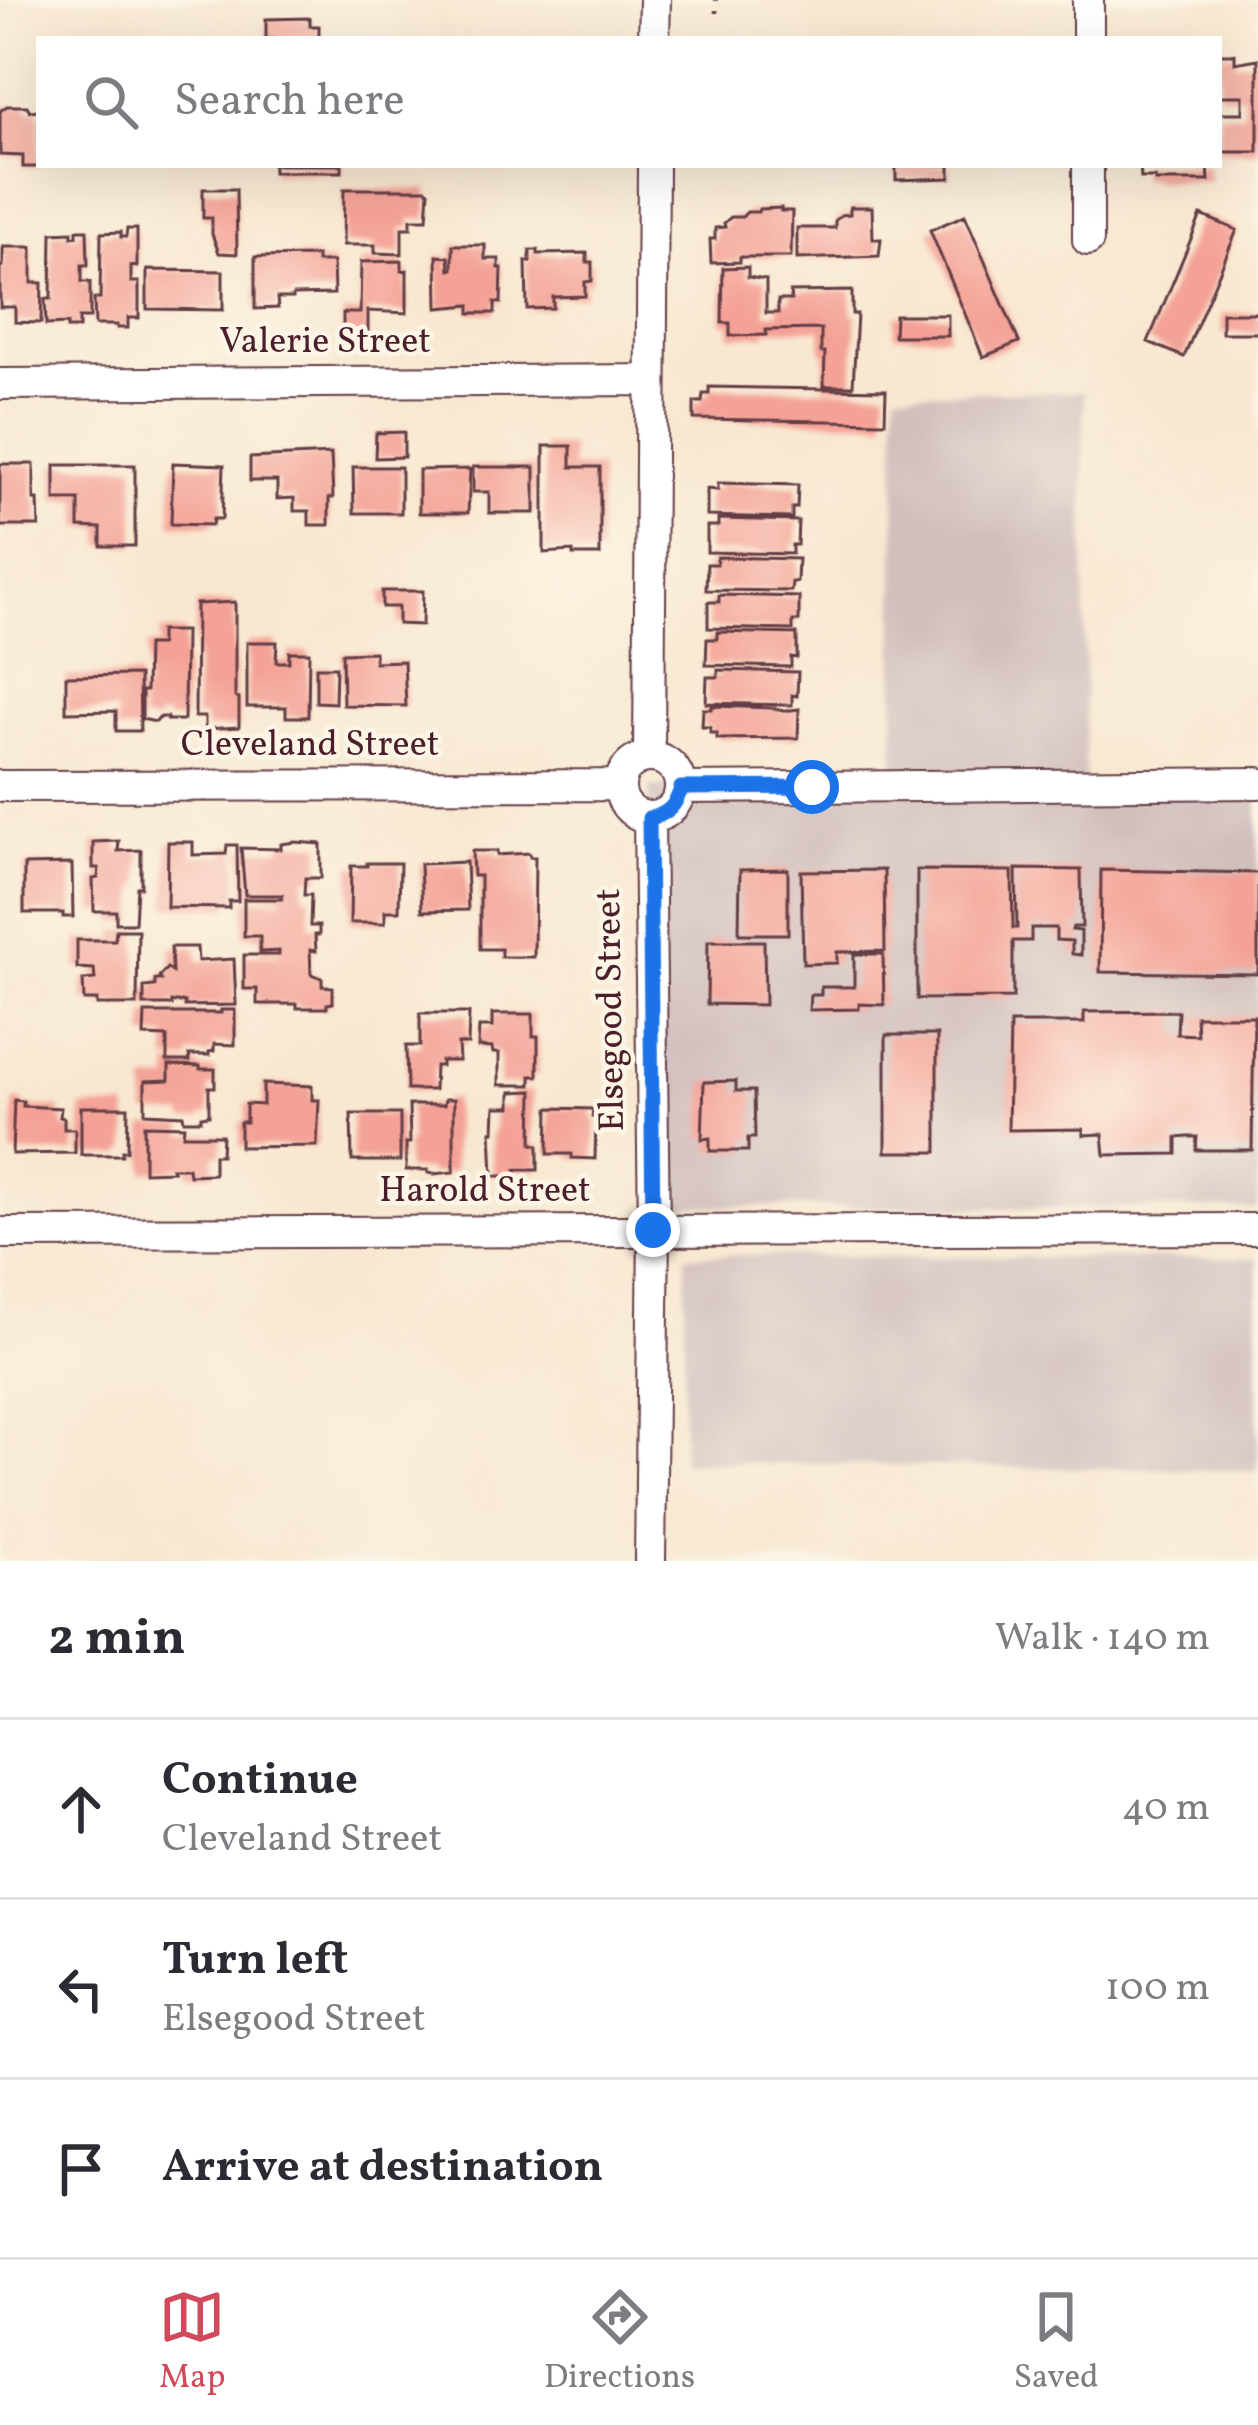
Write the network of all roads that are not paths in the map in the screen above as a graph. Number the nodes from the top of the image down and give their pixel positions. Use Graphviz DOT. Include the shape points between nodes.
graph roads {
  1 [pos="655,0"];
  2 [pos="1088,0"];
  3 [pos="654,36"];
  4 [pos="1088,36"];
  5 [pos="653,168"];
  6 [pos="1088,168"];
  7 [pos="1088,240"];
  8 [pos="651,380"];
  9 [pos="0,383"];
  10 [pos="649,757"];
  11 [pos="1258,783"];
  12 [pos="620,784"];
  13 [pos="0,786"];
  14 [pos="681,788"];
  15 [pos="649,818"];
  16 [pos="1258,1229"];
  17 [pos="653,1230"];
  18 [pos="0,1233"];
  19 [pos="650,1561"];
  1 -- 3 [label="street"];
  2 -- 4 [label="street"];
  5 -- 8 [label="street"];
  6 -- 7 [label="street"];
  8 -- 9 [label="street, Valerie Street"];
  8 -- 10 [label="street"];
  10 -- 12 [label="street" via="629,765"];
  10 -- 14 [label="street" via="672,765"];
  11 -- 14 [label="street"];
  12 -- 13 [label="street, Cleveland Street"];
  12 -- 15 [label="street" via="627,807"];
  14 -- 15 [label="street" via="671,809"];
  15 -- 17 [label="street, Elsegood Street"];
  16 -- 17 [label="street, Harold Street"];
  17 -- 18 [label="street, Harold Street"];
  17 -- 19 [label="street, Elsegood Street"];
}
